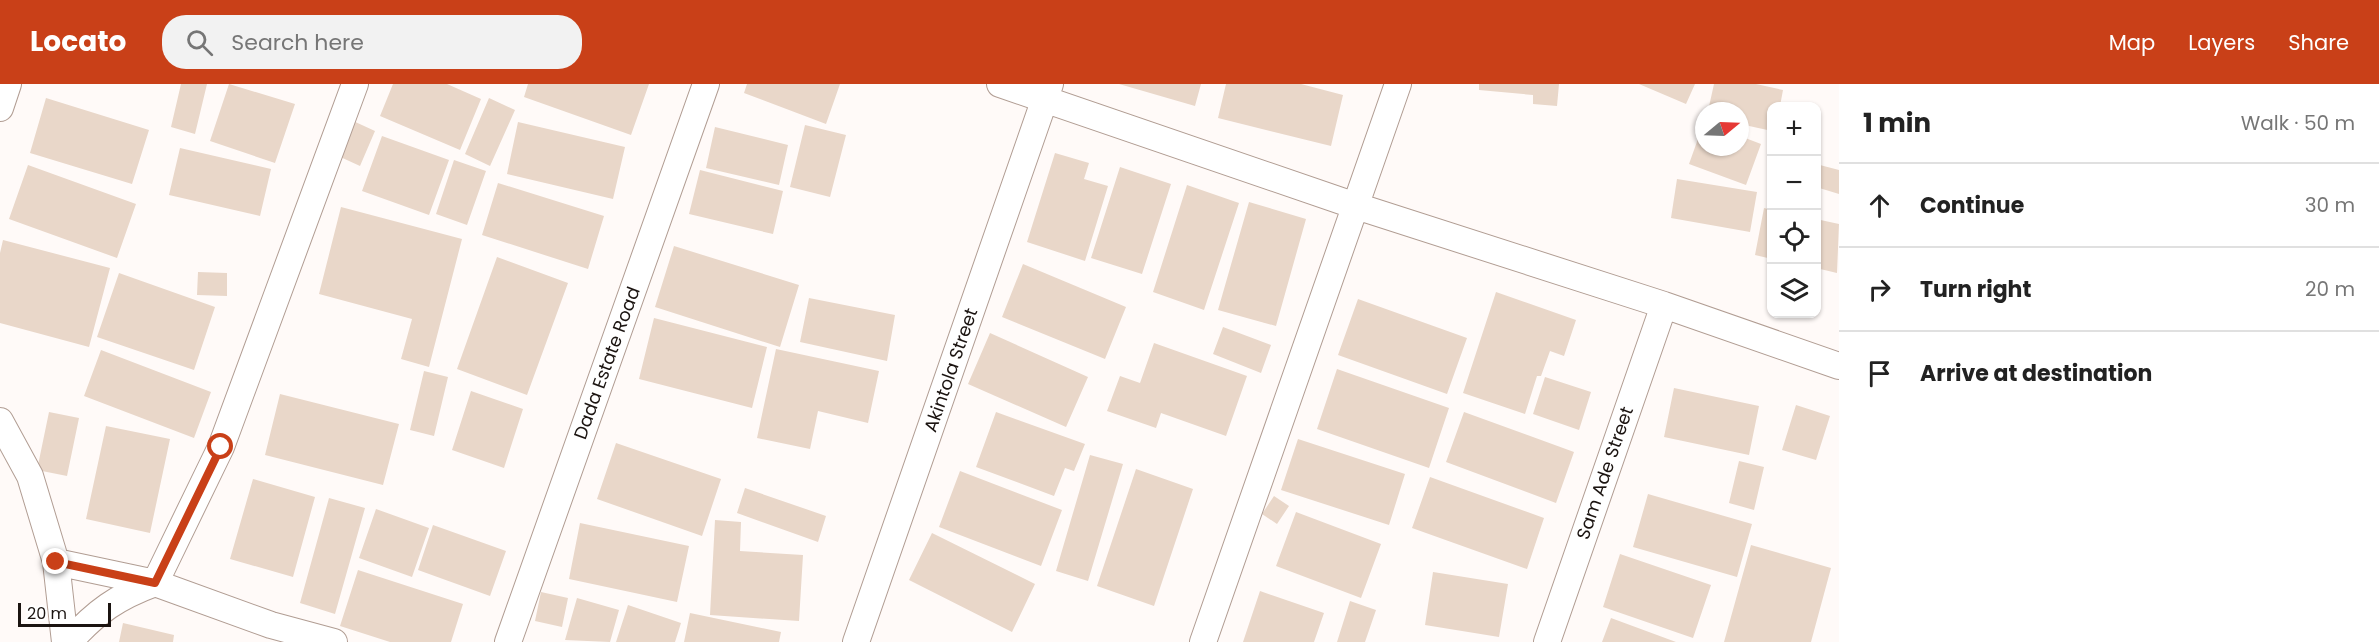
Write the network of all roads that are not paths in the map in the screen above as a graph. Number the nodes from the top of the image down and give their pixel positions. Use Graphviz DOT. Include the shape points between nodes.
graph roads {
  1 [pos="8,84"];
  2 [pos="355,84"];
  3 [pos="706,84"];
  4 [pos="1000,84"];
  5 [pos="1398,84"];
  6 [pos="1048,91"];
  7 [pos="0,108"];
  8 [pos="1353,205"];
  9 [pos="1664,305"];
  10 [pos="1839,366"];
  11 [pos="0,421"];
  12 [pos="56,562"];
  13 [pos="155,583"];
  14 [pos="65,642"];
  15 [pos="69,642"];
  16 [pos="334,642"];
  17 [pos="508,642"];
  18 [pos="856,642"];
  19 [pos="1203,642"];
  20 [pos="1547,642"];
  1 -- 7 [label="street"];
  2 -- 13 [label="street" via="221,447"];
  3 -- 17 [label="street, Dada Estate Road"];
  4 -- 6 [label="street"];
  5 -- 8 [label="street"];
  6 -- 8 [label="street"];
  6 -- 18 [label="street, Akintola Street"];
  8 -- 9 [label="street"];
  8 -- 19 [label="street"];
  9 -- 10 [label="street"];
  9 -- 20 [label="street, Sam Ade Street"];
  11 -- 12 [label="street" via="30,476"];
  12 -- 13 [label="street"];
  12 -- 14 [label="street"];
  13 -- 15 [label="street" via="122,595 92,616"];
  13 -- 16 [label="street" via="271,625"];
}
